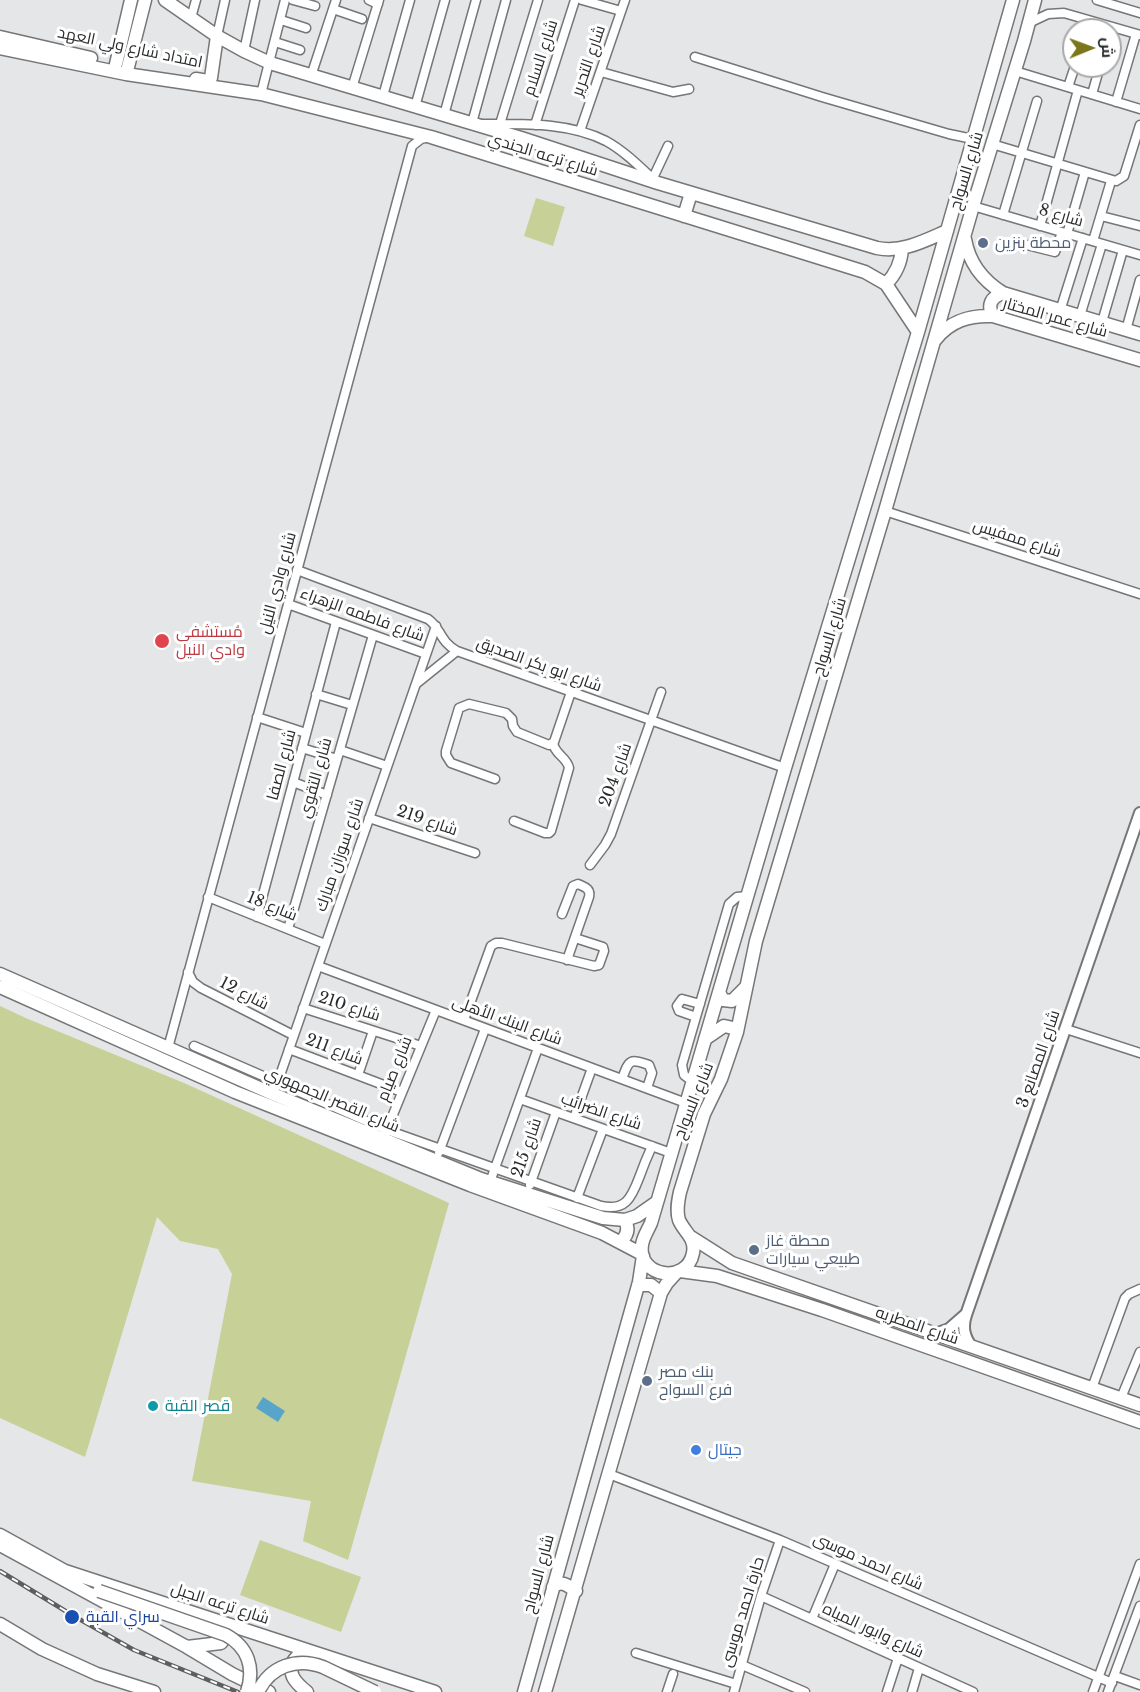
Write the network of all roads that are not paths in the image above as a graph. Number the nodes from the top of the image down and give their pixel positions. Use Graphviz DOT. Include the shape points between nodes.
graph roads {
  1 [pos="131,0"];
  2 [pos="145,0"];
  3 [pos="165,0"];
  4 [pos="196,0"];
  5 [pos="225,0"];
  6 [pos="255,0"];
  7 [pos="285,0"];
  8 [pos="293,0"];
  9 [pos="369,0"];
  10 [pos="410,0"];
  11 [pos="445,0"];
  12 [pos="476,0"];
  13 [pos="506,0"];
  14 [pos="538,0"];
  15 [pos="575,0"];
  16 [pos="582,0"];
  17 [pos="625,0"];
  18 [pos="1097,0"];
  19 [pos="379,2"];
  20 [pos="1034,3"];
  21 [pos="1118,3"];
  22 [pos="334,4"];
  23 [pos="1012,4"];
  24 [pos="315,6"];
  25 [pos="621,11"];
  26 [pos="1140,13"];
  27 [pos="191,18"];
  28 [pos="1082,18"];
  29 [pos="281,20"];
  30 [pos="362,20"];
  31 [pos="1029,23"];
  32 [pos="306,28"];
  33 [pos="1122,31"];
  34 [pos="1138,34"];
  35 [pos="217,36"];
  36 [pos="0,37"];
  37 [pos="1001,40"];
  38 [pos="1024,41"];
  39 [pos="275,42"];
  40 [pos="0,48"];
  41 [pos="300,50"];
  42 [pos="244,51"];
  43 [pos="695,57"];
  44 [pos="270,63"];
  45 [pos="123,68"];
  46 [pos="1014,70"];
  47 [pos="601,72"];
  48 [pos="311,76"];
  49 [pos="1071,78"];
  50 [pos="1097,78"];
  51 [pos="210,83"];
  52 [pos="1068,87"];
  53 [pos="352,88"];
  54 [pos="689,89"];
  55 [pos="1078,90"];
  56 [pos="261,94"];
  57 [pos="1092,94"];
  58 [pos="383,96"];
  59 [pos="1037,101"];
  60 [pos="1116,102"];
  61 [pos="415,107"];
  62 [pos="1140,109"];
  63 [pos="444,115"];
  64 [pos="473,123"];
  65 [pos="500,124"];
  66 [pos="535,125"];
  67 [pos="1140,125"];
  68 [pos="580,131"];
  69 [pos="430,137"];
  70 [pos="973,139"];
  71 [pos="992,144"];
  72 [pos="668,146"];
  73 [pos="1022,153"];
  74 [pos="1057,164"];
  75 [pos="1085,172"];
  76 [pos="655,181"];
  77 [pos="1111,181"];
  78 [pos="691,193"];
  79 [pos="973,206"];
  80 [pos="1003,215"];
  81 [pos="684,216"];
  82 [pos="1101,216"];
  83 [pos="1040,225"];
  84 [pos="1140,226"];
  85 [pos="947,231"];
  86 [pos="1065,233"];
  87 [pos="964,237"];
  88 [pos="1083,238"];
  89 [pos="1015,242"];
  90 [pos="1097,242"];
  91 [pos="902,249"];
  92 [pos="1123,250"];
  93 [pos="1140,255"];
  94 [pos="1140,280"];
  95 [pos="886,284"];
  96 [pos="1003,293"];
  97 [pos="1137,299"];
  98 [pos="1060,311"];
  99 [pos="993,316"];
  100 [pos="1080,316"];
  101 [pos="1102,322"];
  102 [pos="1126,330"];
  103 [pos="918,332"];
  104 [pos="1140,334"];
  105 [pos="933,344"];
  106 [pos="1140,360"];
  107 [pos="897,471"];
  108 [pos="874,475"];
  109 [pos="885,511"];
  110 [pos="860,524"];
  111 [pos="297,570"];
  112 [pos="1140,594"];
  113 [pos="288,604"];
  114 [pos="336,622"];
  115 [pos="436,626"];
  116 [pos="373,635"];
  117 [pos="457,651"];
  118 [pos="426,654"];
  119 [pos="416,684"];
  120 [pos="571,692"];
  121 [pos="661,692"];
  122 [pos="316,694"];
  123 [pos="352,705"];
  124 [pos="257,717"];
  125 [pos="651,721"];
  126 [pos="306,733"];
  127 [pos="553,743"];
  128 [pos="302,748"];
  129 [pos="338,754"];
  130 [pos="387,766"];
  131 [pos="785,768"];
  132 [pos="495,779"];
  133 [pos="293,782"];
  134 [pos="327,795"];
  135 [pos="369,818"];
  136 [pos="1139,818"];
  137 [pos="514,821"];
  138 [pos="475,853"];
  139 [pos="590,865"];
  140 [pos="747,896"];
  141 [pos="208,897"];
  142 [pos="562,914"];
  143 [pos="257,917"];
  144 [pos="288,929"];
  145 [pos="575,938"];
  146 [pos="326,944"];
  147 [pos="567,960"];
  148 [pos="318,966"];
  149 [pos="188,972"];
  150 [pos="0,974"];
  151 [pos="0,987"];
  152 [pos="747,987"];
  153 [pos="719,992"];
  154 [pos="700,1004"];
  155 [pos="303,1008"];
  156 [pos="436,1011"];
  157 [pos="696,1017"];
  158 [pos="464,1020"];
  159 [pos="485,1029"];
  160 [pos="1066,1029"];
  161 [pos="373,1031"];
  162 [pos="737,1032"];
  163 [pos="293,1035"];
  164 [pos="705,1039"];
  165 [pos="194,1046"];
  166 [pos="421,1046"];
  167 [pos="168,1048"];
  168 [pos="538,1048"];
  169 [pos="289,1049"];
  170 [pos="1140,1053"];
  171 [pos="592,1068"];
  172 [pos="358,1075"];
  173 [pos="622,1079"];
  174 [pos="692,1081"];
  175 [pos="275,1088"];
  176 [pos="647,1089"];
  177 [pos="402,1092"];
  178 [pos="520,1099"];
  179 [pos="686,1103"];
  180 [pos="556,1112"];
  181 [pos="573,1118"];
  182 [pos="603,1129"];
  183 [pos="385,1135"];
  184 [pos="652,1146"];
  185 [pos="671,1153"];
  186 [pos="438,1155"];
  187 [pos="495,1169"];
  188 [pos="490,1182"];
  189 [pos="531,1182"];
  190 [pos="527,1194"];
  191 [pos="578,1198"];
  192 [pos="657,1202"];
  193 [pos="625,1220"];
  194 [pos="691,1237"];
  195 [pos="621,1241"];
  196 [pos="643,1255"];
  197 [pos="727,1260"];
  198 [pos="678,1272"];
  199 [pos="717,1276"];
  200 [pos="638,1284"];
  201 [pos="1140,1289"];
  202 [pos="661,1293"];
  203 [pos="966,1315"];
  204 [pos="935,1334"];
  205 [pos="971,1346"];
  206 [pos="1140,1352"];
  207 [pos="1092,1388"];
  208 [pos="1121,1398"];
  209 [pos="1140,1403"];
  210 [pos="1140,1422"];
  211 [pos="609,1474"];
  212 [pos="0,1535"];
  213 [pos="780,1540"];
  214 [pos="0,1545"];
  215 [pos="563,1550"];
  216 [pos="585,1556"];
  217 [pos="835,1564"];
  218 [pos="1140,1564"];
  219 [pos="62,1578"];
  220 [pos="553,1587"];
  221 [pos="576,1591"];
  222 [pos="762,1596"];
  223 [pos="1140,1606"];
  224 [pos="812,1619"];
  225 [pos="0,1624"];
  226 [pos="225,1624"];
  227 [pos="187,1647"];
  228 [pos="309,1650"];
  229 [pos="636,1653"];
  230 [pos="898,1658"];
  231 [pos="742,1665"];
  232 [pos="919,1668"];
  233 [pos="673,1674"];
  234 [pos="1098,1678"];
  235 [pos="1113,1679"];
  236 [pos="1140,1685"];
  237 [pos="735,1688"];
  238 [pos="794,1690"];
  239 [pos="153,1692"];
  240 [pos="247,1692"];
  241 [pos="258,1692"];
  242 [pos="267,1692"];
  243 [pos="307,1692"];
  244 [pos="358,1692"];
  245 [pos="375,1692"];
  246 [pos="435,1692"];
  247 [pos="524,1692"];
  248 [pos="545,1692"];
  249 [pos="667,1692"];
  250 [pos="805,1692"];
  251 [pos="887,1692"];
  252 [pos="912,1692"];
  253 [pos="973,1692"];
  254 [pos="1093,1692"];
  255 [pos="1108,1692"];
  1 -- 45 [label="main road"];
  2 -- 45 [label="main road"];
  3 -- 27 [label="main road, شارع ترعه الجندي"];
  4 -- 27 [label="street"];
  5 -- 35 [label="street"];
  6 -- 42 [label="street"];
  7 -- 29 [label="street"];
  8 -- 24 [label="street"];
  9 -- 19 [label="street"];
  10 -- 58 [label="street"];
  11 -- 61 [label="street"];
  12 -- 63 [label="street"];
  13 -- 64 [label="street"];
  14 -- 65 [label="street"];
  15 -- 66 [label="street, شارع السلام"];
  16 -- 25 [label="street"];
  17 -- 25 [label="street, شارع التحرير"];
  18 -- 21 [label="street"];
  19 -- 53 [label="street"];
  20 -- 23 [label="main road" via="1022,10"];
  20 -- 31 [label="main road, شارع السواح"];
  21 -- 26 [label="street"];
  22 -- 30 [label="street"];
  22 -- 48 [label="street"];
  23 -- 37 [label="main road, شارع السواح"];
  25 -- 47 [label="street, شارع التحرير"];
  27 -- 35 [label="main road, شارع ترعه الجندي"];
  28 -- 31 [label="street" via="1056,13"];
  29 -- 32 [label="street"];
  29 -- 39 [label="street"];
  31 -- 38 [label="main road, شارع السواح"];
  33 -- 34 [label="street"];
  34 -- 60 [label="street"];
  35 -- 42 [label="main road, شارع ترعه الجندي"];
  35 -- 51 [label="main road, امتداد شارع ولي العهد"];
  36 -- 45 [label="main road, امتداد شارع ولي العهد"];
  37 -- 38 [label="main road"];
  37 -- 70 [label="main road, شارع السواح"];
  38 -- 46 [label="main road, شارع السواح"];
  39 -- 41 [label="street"];
  39 -- 44 [label="street"];
  40 -- 45 [label="main road, امتداد شارع ولي العهد"];
  42 -- 44 [label="main road, شارع ترعه الجندي"];
  43 -- 70 [label="street"];
  44 -- 48 [label="main road, شارع ترعه الجندي"];
  44 -- 56 [label="street"];
  45 -- 51 [label="main road, شارع ترعه الجندي"];
  46 -- 52 [label="street"];
  46 -- 71 [label="main road, شارع السواح"];
  47 -- 54 [label="street" via="673,92"];
  47 -- 68 [label="street, شارع التحرير"];
  48 -- 53 [label="main road, شارع ترعه الجندي"];
  49 -- 52 [label="street"];
  50 -- 57 [label="street"];
  51 -- 56 [label="main road, شارع ترعه الجندي"];
  52 -- 55 [label="street"];
  53 -- 58 [label="main road, شارع ترعه الجندي"];
  55 -- 57 [label="street"];
  55 -- 74 [label="street"];
  56 -- 69 [label="main road, شارع ترعه الجندي"];
  57 -- 60 [label="street"];
  58 -- 61 [label="main road, شارع ترعه الجندي"];
  59 -- 73 [label="street"];
  60 -- 62 [label="street"];
  61 -- 63 [label="main road, شارع ترعه الجندي"];
  63 -- 64 [label="main road, شارع ترعه الجندي"];
  64 -- 65 [label="street"];
  64 -- 76 [label="main road, شارع ترعه الجندي"];
  65 -- 66 [label="street"];
  66 -- 68 [label="street"];
  67 -- 77 [label="street" via="1124,176"];
  68 -- 76 [label="street" via="620,150"];
  69 -- 81 [label="main road, شارع ترعه الجندي"];
  69 -- 111 [label="street, شارع وادي النيل" via="412,146"];
  70 -- 85 [label="main road, شارع السواح"];
  71 -- 73 [label="street"];
  71 -- 79 [label="main road, شارع السواح"];
  72 -- 76 [label="street"];
  73 -- 74 [label="street"];
  73 -- 80 [label="street"];
  74 -- 75 [label="street"];
  74 -- 83 [label="street"];
  75 -- 77 [label="street"];
  75 -- 86 [label="street"];
  76 -- 78 [label="main road, شارع ترعه الجندي"];
  77 -- 82 [label="street"];
  78 -- 81 [label="main road"];
  78 -- 91 [label="main road, شارع ترعه الجندي" via="877,248"];
  79 -- 80 [label="street, شارع 8"];
  79 -- 87 [label="main road, شارع السواح"];
  80 -- 83 [label="street, شارع 8"];
  81 -- 95 [label="main road, شارع ترعه الجندي" via="865,272"];
  82 -- 84 [label="street"];
  82 -- 90 [label="street"];
  83 -- 86 [label="street, شارع 8"];
  85 -- 91 [label="main road, شارع ترعه الجندي"];
  85 -- 103 [label="main road, شارع السواح"];
  86 -- 88 [label="street, شارع 8"];
  86 -- 89 [label="street" via="1055,252"];
  87 -- 96 [label="main road, شارع عمر المختار" via="976,270"];
  87 -- 105 [label="main road, شارع السواح"];
  88 -- 90 [label="street, شارع 8"];
  88 -- 98 [label="street"];
  90 -- 92 [label="street, شارع 8"];
  90 -- 100 [label="street"];
  91 -- 95 [label="main road" via="896,272"];
  92 -- 93 [label="street, شارع 8"];
  92 -- 101 [label="street"];
  94 -- 97 [label="street"];
  95 -- 103 [label="main road, شارع ترعه الجندي"];
  96 -- 98 [label="main road, شارع عمر المختار"];
  96 -- 99 [label="main road" via="991,301"];
  97 -- 102 [label="street"];
  98 -- 100 [label="main road, شارع عمر المختار"];
  99 -- 105 [label="main road, شارع عمر المختار" via="958,321"];
  99 -- 106 [label="main road, شارع عمر المختار"];
  100 -- 101 [label="main road, شارع عمر المختار"];
  101 -- 102 [label="main road, شارع عمر المختار"];
  102 -- 104 [label="main road, شارع عمر المختار"];
  103 -- 108 [label="main road, شارع السواح"];
  105 -- 107 [label="main road, شارع السواح"];
  107 -- 108 [label="main road" via="880,483"];
  107 -- 109 [label="main road, شارع السواح"];
  108 -- 110 [label="main road, شارع السواح"];
  109 -- 110 [label="main road" via="873,506"];
  109 -- 112 [label="street, شارع ممفيس"];
  109 -- 152 [label="main road, شارع السواح" via="756,941"];
  110 -- 131 [label="main road, شارع السواح"];
  111 -- 113 [label="street, شارع وادي النيل"];
  111 -- 115 [label="street, شارع ابو بكر الصديق" via="424,617"];
  113 -- 114 [label="street, شارع فاطمه الزهراء"];
  113 -- 124 [label="street, شارع وادي النيل"];
  114 -- 116 [label="street, شارع فاطمه الزهراء"];
  114 -- 122 [label="street, شارع الصفا"];
  115 -- 117 [label="street, شارع ابو بكر الصديق" via="445,642"];
  115 -- 118 [label="street, شارع سوزان مبارك"];
  116 -- 118 [label="street, شارع فاطمه الزهراء"];
  116 -- 123 [label="street, شارع التقوي"];
  117 -- 119 [label="street"];
  117 -- 120 [label="street, شارع ابو بكر الصديق"];
  118 -- 119 [label="street, شارع سوزان مبارك"];
  119 -- 130 [label="street, شارع سوزان مبارك"];
  120 -- 125 [label="street, شارع ابو بكر الصديق"];
  120 -- 127 [label="street"];
  121 -- 125 [label="street, شارع 204"];
  122 -- 123 [label="street"];
  122 -- 126 [label="street, شارع الصفا"];
  123 -- 129 [label="street, شارع التقوي"];
  124 -- 126 [label="street"];
  124 -- 141 [label="street, شارع وادي النيل"];
  125 -- 131 [label="street, شارع ابو بكر الصديق"];
  125 -- 139 [label="street, شارع 204" via="610,834"];
  126 -- 128 [label="street, شارع الصفا"];
  127 -- 132 [label="street" via="547,745 517,732 506,713 462,705 446,755 451,763"];
  127 -- 137 [label="street" via="569,768 551,831"];
  128 -- 129 [label="street"];
  128 -- 133 [label="street, شارع الصفا"];
  129 -- 130 [label="street"];
  129 -- 134 [label="street, شارع التقوي"];
  130 -- 135 [label="street, شارع سوزان مبارك"];
  131 -- 140 [label="main road, شارع السواح"];
  133 -- 134 [label="street"];
  133 -- 143 [label="street, شارع الصفا"];
  134 -- 144 [label="street, شارع التقوي"];
  135 -- 138 [label="street, شارع 219"];
  135 -- 146 [label="street, شارع سوزان مبارك"];
  136 -- 160 [label="street, شارع المصانع 3"];
  140 -- 153 [label="main road, شارع السواح"];
  140 -- 154 [label="street" via="737,897 729,904"];
  141 -- 143 [label="street, شارع 18"];
  141 -- 149 [label="street, شارع وادي النيل"];
  142 -- 145 [label="street" via="573,886 587,888 590,897"];
  143 -- 144 [label="street, شارع 18"];
  144 -- 146 [label="street, شارع 18"];
  145 -- 147 [label="street"];
  145 -- 147 [label="street" via="603,947 600,963 594,966"];
  146 -- 148 [label="street, شارع سوزان مبارك"];
  147 -- 158 [label="street" via="496,943 491,946"];
  148 -- 155 [label="street, شارع سوزان مبارك"];
  148 -- 156 [label="street, شارع البنك الأهلى"];
  149 -- 163 [label="street, شارع 12" via="201,988"];
  149 -- 167 [label="street, شارع وادي النيل"];
  150 -- 167 [label="main road, شارع القصر الجمهوري"];
  151 -- 195 [label="main road, شارع القصر الجمهوري" via="235,1092"];
  152 -- 153 [label="main road" via="729,1002"];
  152 -- 162 [label="main road, شارع السواح"];
  153 -- 164 [label="main road, شارع السواح"];
  154 -- 157 [label="street"];
  154 -- 157 [label="street" via="682,999 677,1006 679,1011"];
  155 -- 161 [label="street, شارع 210"];
  155 -- 163 [label="street, شارع سوزان مبارك"];
  156 -- 158 [label="street, شارع البنك الأهلى"];
  156 -- 166 [label="street, شارع صيام"];
  157 -- 174 [label="street" via="682,1065 684,1075"];
  158 -- 159 [label="street, شارع البنك الأهلى"];
  159 -- 168 [label="street, شارع البنك الأهلى"];
  159 -- 186 [label="street"];
  160 -- 170 [label="street"];
  160 -- 203 [label="street, شارع المصانع 3"];
  161 -- 166 [label="street, شارع 210"];
  161 -- 172 [label="street"];
  162 -- 164 [label="main road" via="724,1026"];
  162 -- 194 [label="main road, شارع السواح" via="704,1114 677,1204 679,1220"];
  163 -- 169 [label="street, شارع سوزان مبارك"];
  164 -- 174 [label="main road, شارع السواح"];
  165 -- 175 [label="street"];
  166 -- 177 [label="street, شارع صيام"];
  167 -- 175 [label="main road, شارع القصر الجمهوري"];
  168 -- 171 [label="street, شارع البنك الأهلى"];
  168 -- 178 [label="street"];
  169 -- 172 [label="street, شارع 211"];
  169 -- 175 [label="street, شارع سوزان مبارك"];
  171 -- 173 [label="street, شارع البنك الأهلى"];
  171 -- 181 [label="street"];
  172 -- 177 [label="street, شارع 211"];
  173 -- 176 [label="street, شارع البنك الأهلى"];
  173 -- 176 [label="street" via="630,1061 649,1065 652,1073"];
  174 -- 179 [label="main road, شارع السواح"];
  175 -- 183 [label="main road, شارع القصر الجمهوري"];
  176 -- 179 [label="street, شارع البنك الأهلى"];
  177 -- 183 [label="street, شارع صيام"];
  178 -- 180 [label="street, شارع الضرائب"];
  178 -- 187 [label="street"];
  179 -- 185 [label="main road, شارع السواح"];
  180 -- 181 [label="street, شارع الضرائب"];
  180 -- 189 [label="street, شارع 215"];
  181 -- 182 [label="street, شارع الضرائب"];
  182 -- 184 [label="street, شارع الضرائب"];
  182 -- 191 [label="street"];
  183 -- 186 [label="main road, شارع القصر الجمهوري"];
  184 -- 185 [label="street, شارع الضرائب"];
  184 -- 191 [label="street" via="632,1197 623,1205 612,1208"];
  185 -- 192 [label="main road, شارع السواح"];
  186 -- 187 [label="street"];
  186 -- 188 [label="main road, شارع القصر الجمهوري"];
  187 -- 188 [label="street"];
  187 -- 189 [label="street"];
  188 -- 190 [label="main road, شارع القصر الجمهوري"];
  189 -- 190 [label="street, شارع 215"];
  189 -- 191 [label="street"];
  190 -- 193 [label="main road, شارع القصر الجمهوري" via="603,1218"];
  192 -- 193 [label="main road"];
  192 -- 196 [label="main road, شارع السواح" via="642,1245"];
  193 -- 195 [label="main road" via="628,1229"];
  194 -- 197 [label="main road, شارع المطريه"];
  194 -- 198 [label="main road" via="692,1257"];
  195 -- 196 [label="main road, شارع القصر الجمهوري"];
  196 -- 198 [label="main road" via="656,1271"];
  196 -- 200 [label="main road, شارع السواح"];
  197 -- 199 [label="main road" via="710,1260"];
  197 -- 204 [label="main road, شارع المطريه"];
  198 -- 199 [label="main road, شارع المطريه"];
  198 -- 202 [label="main road"];
  199 -- 210 [label="main road, شارع المطريه"];
  200 -- 202 [label="main road" via="651,1285"];
  200 -- 215 [label="main road, شارع السواح"];
  201 -- 207 [label="street" via="1125,1298"];
  202 -- 211 [label="main road"];
  203 -- 204 [label="street" via="949,1329"];
  203 -- 205 [label="street, شارع المصانع 3" via="963,1328"];
  204 -- 205 [label="main road, شارع المطريه"];
  205 -- 207 [label="main road, شارع المطريه"];
  206 -- 208 [label="street"];
  207 -- 208 [label="main road, شارع المطريه"];
  208 -- 209 [label="main road, شارع المطريه"];
  211 -- 213 [label="street, شارع احمد موسى"];
  211 -- 216 [label="main road"];
  212 -- 226 [label="main road, شارع ترعه الجبل" via="65,1570"];
  213 -- 217 [label="street, شارع احمد موسى"];
  213 -- 222 [label="street, حارة احمد موسى"];
  214 -- 219 [label="main road"];
  215 -- 216 [label="main road" via="568,1558"];
  215 -- 220 [label="main road, شارع السواح"];
  216 -- 221 [label="main road"];
  217 -- 224 [label="street"];
  217 -- 234 [label="street, شارع احمد موسى"];
  218 -- 234 [label="street"];
  219 -- 227 [label="main road"];
  219 -- 240 [label="main road, bridge" via="233,1639 244,1650 250,1666"];
  220 -- 221 [label="main road" via="561,1582"];
  220 -- 247 [label="main road, شارع السواح"];
  221 -- 248 [label="main road"];
  222 -- 224 [label="street, شارع وابور المياه"];
  222 -- 231 [label="street, حارة احمد موسى"];
  223 -- 235 [label="street"];
  224 -- 230 [label="street, شارع وابور المياه"];
  225 -- 239 [label="main road" via="97,1674"];
  226 -- 227 [label="main road" via="226,1636 220,1643"];
  226 -- 228 [label="main road, شارع ترعه الجبل"];
  227 -- 242 [label="main road"];
  228 -- 243 [label="main road" via="299,1654 291,1668 294,1678"];
  228 -- 246 [label="main road, شارع ترعه الجبل"];
  229 -- 237 [label="street"];
  230 -- 232 [label="street, شارع وابور المياه"];
  230 -- 251 [label="street"];
  231 -- 237 [label="street, حارة احمد موسى"];
  231 -- 238 [label="street"];
  232 -- 252 [label="street"];
  232 -- 253 [label="street, شارع وابور المياه"];
  233 -- 249 [label="street"];
  234 -- 235 [label="street, شارع احمد موسى"];
  234 -- 254 [label="street"];
  235 -- 236 [label="street"];
  235 -- 255 [label="street"];
  238 -- 250 [label="street"];
  241 -- 245 [label="main road, bridge" via="277,1670 308,1662"];
  242 -- 244 [label="main road" via="279,1677 304,1670 322,1674"];
}
